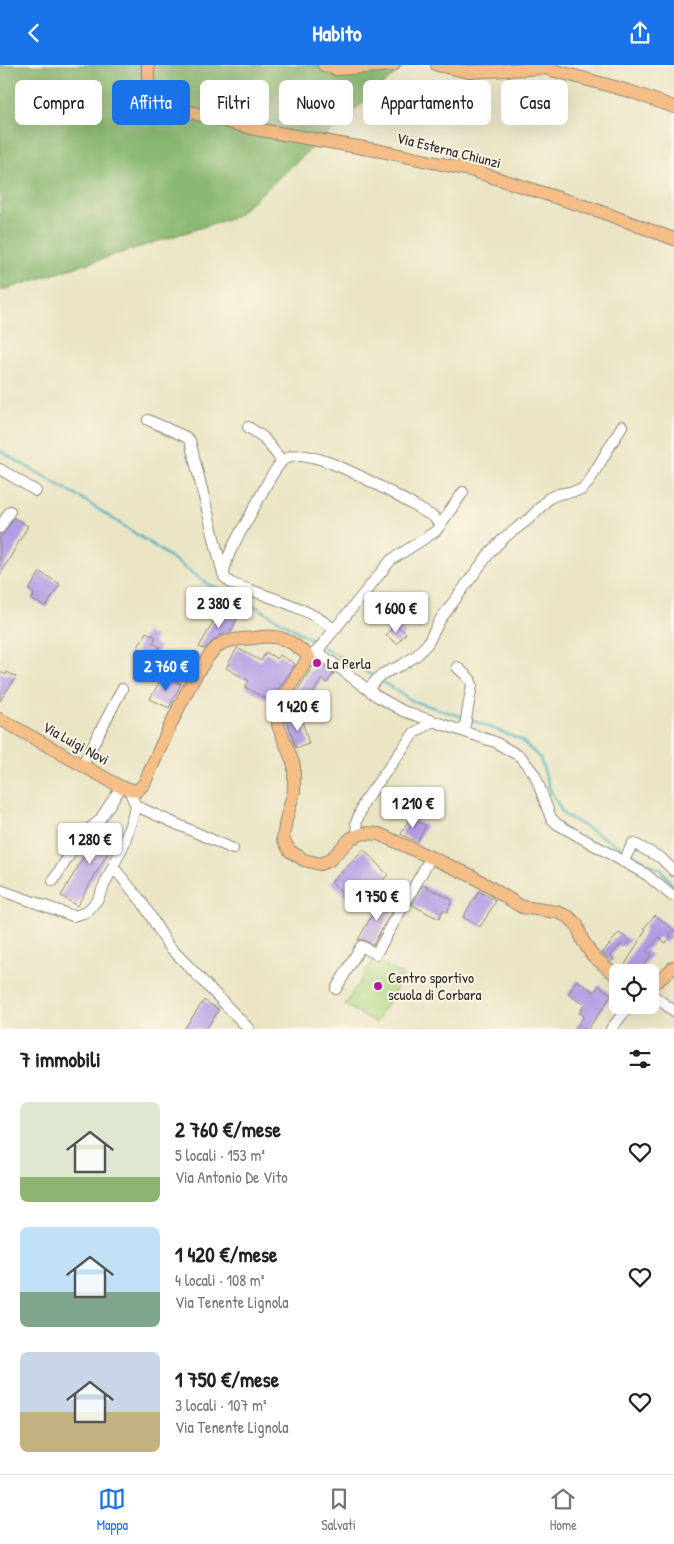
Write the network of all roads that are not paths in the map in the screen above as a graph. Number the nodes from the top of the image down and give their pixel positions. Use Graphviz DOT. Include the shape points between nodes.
graph roads {
  1 [pos="148,65"];
  2 [pos="324,65"];
  3 [pos="393,65"];
  4 [pos="437,65"];
  5 [pos="674,107"];
  6 [pos="674,239"];
  7 [pos="148,420"];
  8 [pos="622,426"];
  9 [pos="248,427"];
  10 [pos="282,461"];
  11 [pos="0,469"];
  12 [pos="36,491"];
  13 [pos="464,492"];
  14 [pos="10,511"];
  15 [pos="440,526"];
  16 [pos="0,528"];
  17 [pos="224,574"];
  18 [pos="334,629"];
  19 [pos="313,654"];
  20 [pos="457,667"];
  21 [pos="122,689"];
  22 [pos="368,689"];
  23 [pos="0,719"];
  24 [pos="432,721"];
  25 [pos="466,723"];
  26 [pos="82,765"];
  27 [pos="129,789"];
  28 [pos="136,806"];
  29 [pos="359,835"];
  30 [pos="233,849"];
  31 [pos="431,857"];
  32 [pos="624,862"];
  33 [pos="114,868"];
  34 [pos="674,871"];
  35 [pos="53,881"];
  36 [pos="0,889"];
  37 [pos="672,896"];
  38 [pos="674,967"];
  39 [pos="609,969"];
  40 [pos="659,981"];
  41 [pos="336,989"];
  42 [pos="659,1000"];
  43 [pos="674,1011"];
  44 [pos="623,1014"];
  45 [pos="249,1029"];
  46 [pos="612,1029"];
  1 -- 6 [label="main road, Via Esterna Chiunzi" via="148,82 154,92 174,106 190,112 255,129 474,171"];
  2 -- 3 [label="main road" via="336,69"];
  4 -- 5 [label="main road" via="470,72 545,68"];
  7 -- 17 [label="street" via="190,441"];
  8 -- 22 [label="street" via="588,483 581,490 549,498 505,537 491,551 423,649 402,665 382,674"];
  9 -- 10 [label="street" via="263,437"];
  10 -- 15 [label="street" via="297,454 340,466 434,517"];
  10 -- 17 [label="street" via="235,543"];
  11 -- 12 [label="street"];
  13 -- 15 [label="street"];
  14 -- 16 [label="street"];
  15 -- 18 [label="street" via="390,559"];
  17 -- 18 [label="street" via="231,583 324,621"];
  18 -- 19 [label="street"];
  19 -- 22 [label="street"];
  19 -- 27 [label="main road" via="281,637 222,643 209,655 190,686 144,784"];
  19 -- 29 [label="main road" via="280,702 278,725 294,765 294,791 283,839 290,851 320,865 330,861 351,838"];
  20 -- 25 [label="street" via="472,685"];
  21 -- 26 [label="street"];
  22 -- 24 [label="street" via="403,711"];
  23 -- 26 [label="main road, Via Luigi Novi"];
  24 -- 25 [label="street"];
  24 -- 29 [label="street" via="414,733 364,802 356,823"];
  25 -- 32 [label="street" via="521,757 535,775 550,817"];
  26 -- 27 [label="main road, Via Luigi Novi"];
  27 -- 28 [label="street"];
  27 -- 35 [label="street" via="83,834"];
  28 -- 30 [label="street"];
  28 -- 33 [label="street"];
  29 -- 31 [label="main road" via="379,834"];
  31 -- 39 [label="main road" via="472,876 522,907 569,917 577,925 592,955"];
  31 -- 41 [label="street" via="376,954 361,946"];
  32 -- 34 [label="street" via="634,843 661,858"];
  32 -- 37 [label="street" via="647,875"];
  33 -- 36 [label="street" via="87,912 73,916"];
  33 -- 45 [label="street" via="142,902 168,945"];
  38 -- 40 [label="main road"];
  42 -- 43 [label="street"];
  44 -- 46 [label="street"];
}
